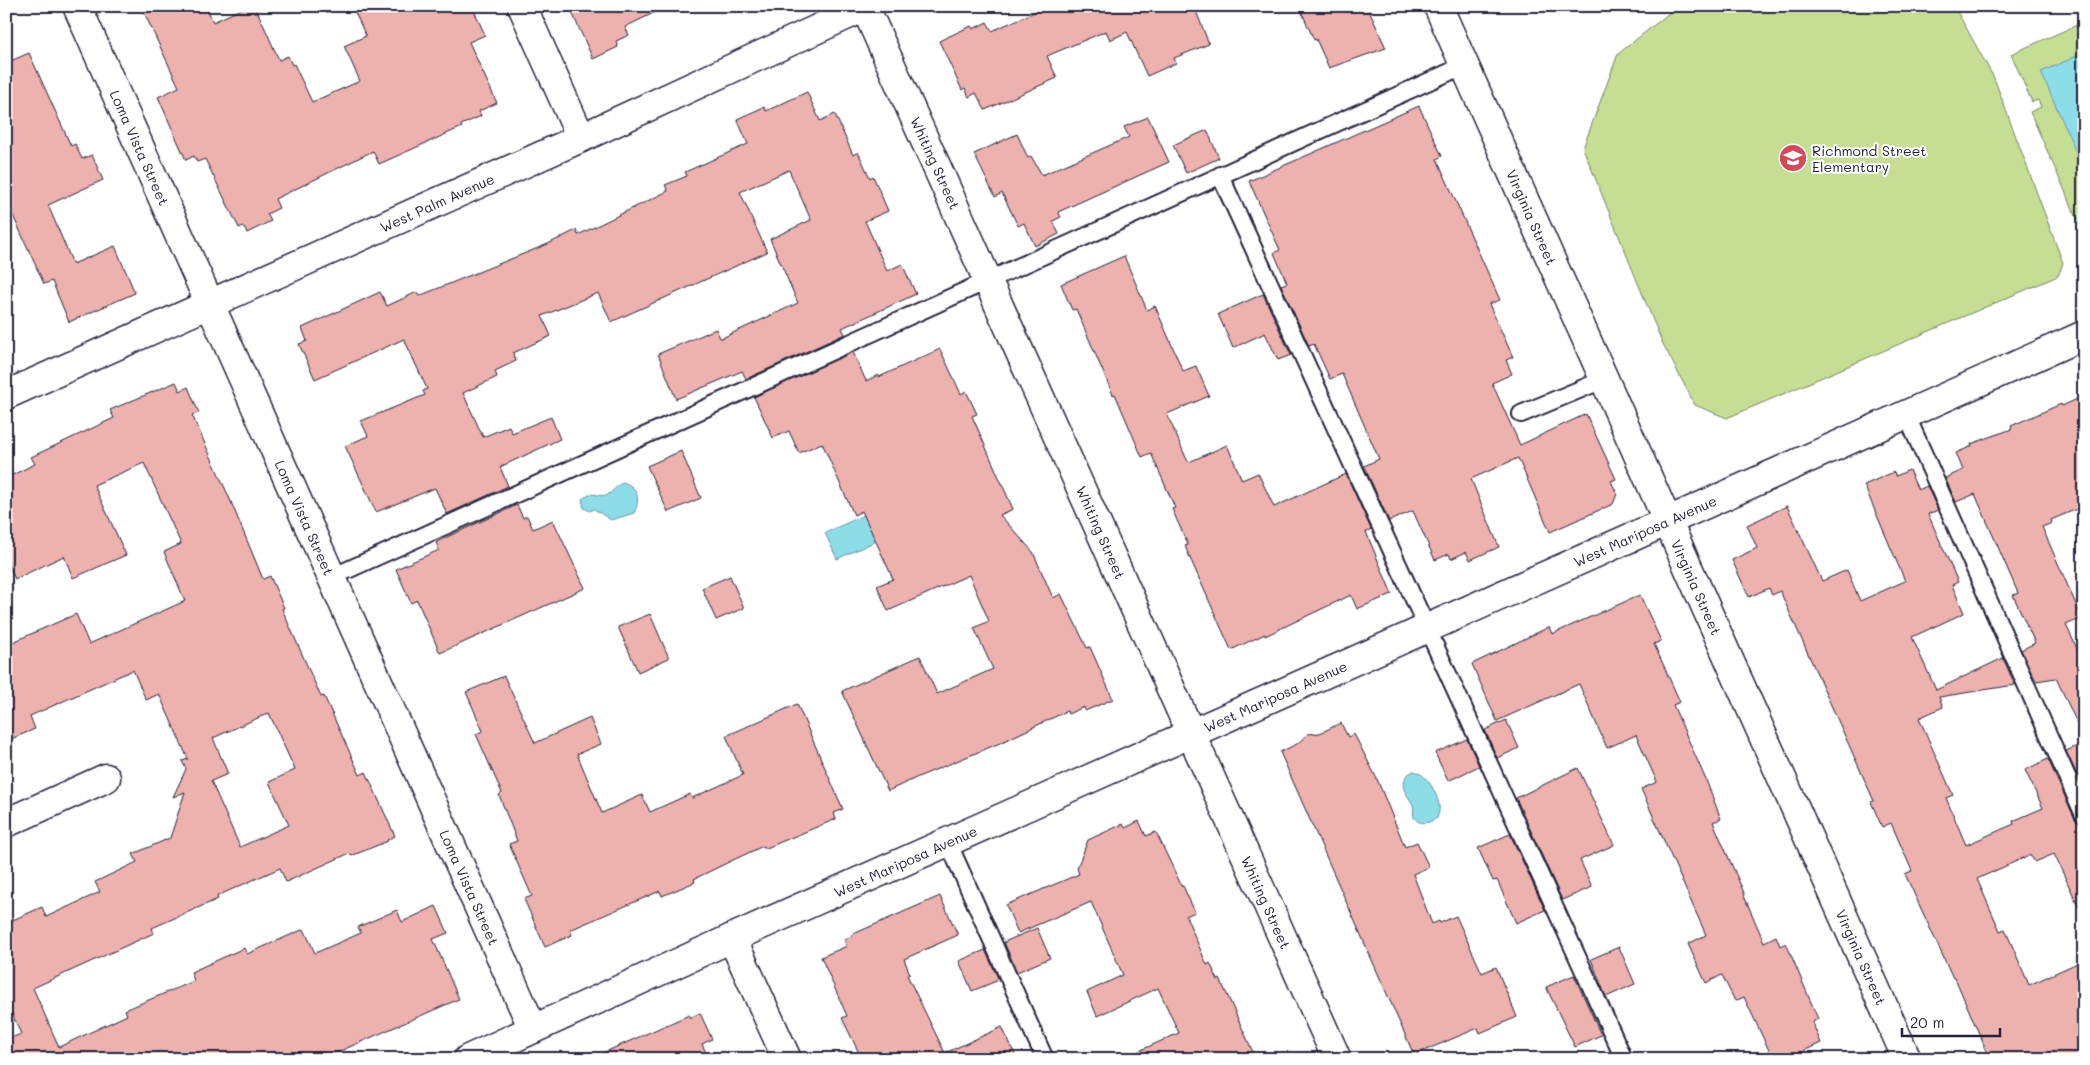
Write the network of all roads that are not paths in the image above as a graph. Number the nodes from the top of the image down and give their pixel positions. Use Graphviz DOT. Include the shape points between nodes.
graph roads {
  1 [pos="76,6"];
  2 [pos="522,6"];
  3 [pos="1438,6"];
  4 [pos="866,7"];
  5 [pos="1465,65"];
  6 [pos="581,138"];
  7 [pos="1220,175"];
  8 [pos="989,279"];
  9 [pos="209,305"];
  10 [pos="2084,335"];
  11 [pos="1605,380"];
  12 [pos="6,395"];
  13 [pos="1521,414"];
  14 [pos="1906,414"];
  15 [pos="1668,521"];
  16 [pos="332,577"];
  17 [pos="1429,628"];
  18 [pos="1190,734"];
  19 [pos="106,778"];
  20 [pos="2084,815"];
  21 [pos="6,823"];
  22 [pos="948,842"];
  23 [pos="732,938"];
  24 [pos="533,1029"];
  25 [pos="468,1059"];
  26 [pos="786,1059"];
  27 [pos="1044,1059"];
  28 [pos="1337,1059"];
  29 [pos="1624,1059"];
  30 [pos="1907,1059"];
  1 -- 9 [label="street, Loma Vista Street"];
  2 -- 6 [label="street"];
  3 -- 5 [label="street, Virginia Street"];
  4 -- 6 [label="street, West Palm Avenue"];
  4 -- 8 [label="street, Whiting Street"];
  5 -- 7 [label="lane"];
  5 -- 11 [label="street, Virginia Street"];
  6 -- 9 [label="street, West Palm Avenue"];
  7 -- 8 [label="lane"];
  7 -- 17 [label="lane"];
  8 -- 16 [label="lane"];
  8 -- 18 [label="street, Whiting Street"];
  9 -- 12 [label="street, West Palm Avenue"];
  9 -- 16 [label="street, Loma Vista Street"];
  10 -- 14 [label="street, West Mariposa Avenue"];
  11 -- 13 [label="lane"];
  11 -- 15 [label="street, Virginia Street"];
  14 -- 15 [label="street, West Mariposa Avenue"];
  14 -- 20 [label="lane"];
  15 -- 17 [label="street, West Mariposa Avenue"];
  15 -- 30 [label="street, Virginia Street"];
  16 -- 24 [label="street, Loma Vista Street"];
  17 -- 18 [label="street, West Mariposa Avenue"];
  17 -- 29 [label="lane"];
  18 -- 22 [label="street, West Mariposa Avenue"];
  18 -- 28 [label="street, Whiting Street"];
  19 -- 21 [label="street"];
  22 -- 23 [label="street, West Mariposa Avenue"];
  22 -- 27 [label="lane"];
  23 -- 24 [label="street, West Mariposa Avenue"];
  23 -- 26 [label="street"];
  24 -- 25 [label="street, West Mariposa Avenue"];
}
